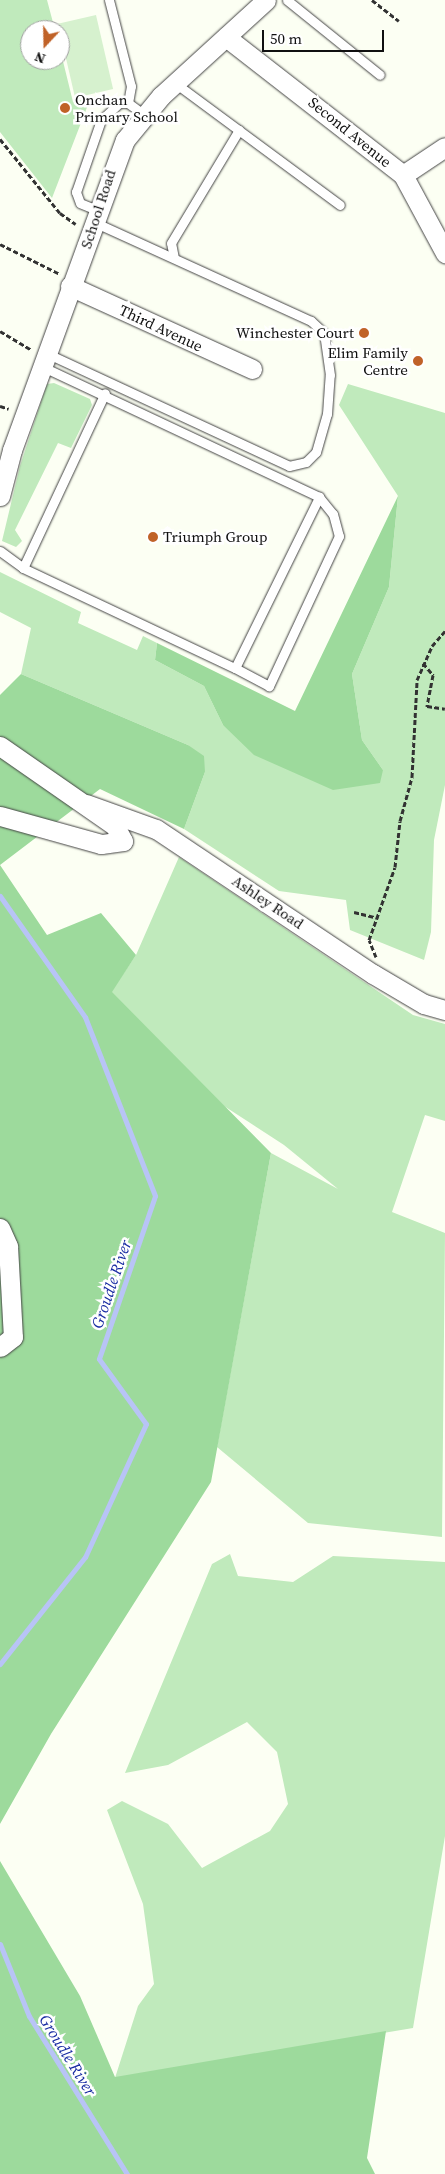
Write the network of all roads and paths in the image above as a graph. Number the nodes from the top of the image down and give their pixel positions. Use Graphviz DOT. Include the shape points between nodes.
graph roads {
  1 [pos="109,0"];
  2 [pos="266,0"];
  3 [pos="287,0"];
  4 [pos="372,0"];
  5 [pos="399,21"];
  6 [pos="226,36"];
  7 [pos="380,75"];
  8 [pos="175,83"];
  9 [pos="128,102"];
  10 [pos="144,114"];
  11 [pos="239,130"];
  12 [pos="0,139"];
  13 [pos="445,147"];
  14 [pos="403,175"];
  15 [pos="340,205"];
  16 [pos="90,219"];
  17 [pos="0,244"];
  18 [pos="445,252"];
  19 [pos="174,258"];
  20 [pos="66,280"];
  21 [pos="0,331"];
  22 [pos="40,356"];
  23 [pos="252,369"];
  24 [pos="105,392"];
  25 [pos="0,406"];
  26 [pos="11,410"];
  27 [pos="0,496"];
  28 [pos="319,497"];
  29 [pos="0,551"];
  30 [pos="23,568"];
  31 [pos="445,631"];
  32 [pos="423,663"];
  33 [pos="236,668"];
  34 [pos="445,709"];
  35 [pos="0,746"];
  36 [pos="86,804"];
  37 [pos="0,816"];
  38 [pos="354,912"];
  39 [pos="378,918"];
  40 [pos="366,969"];
  41 [pos="445,1010"];
  42 [pos="0,1228"];
  43 [pos="0,1347"];
  1 -- 9 [label="lane" via="131,86"];
  2 -- 6 [label="street, School Road"];
  3 -- 7 [label="lane"];
  4 -- 5 [label="path"];
  6 -- 8 [label="street, School Road"];
  6 -- 14 [label="street, Second Avenue"];
  8 -- 10 [label="street, School Road"];
  8 -- 11 [label="lane"];
  9 -- 10 [label="lane"];
  9 -- 16 [label="lane" via="114,105 101,120 76,192"];
  10 -- 16 [label="street, School Road" via="125,140"];
  11 -- 15 [label="lane"];
  11 -- 19 [label="lane" via="171,243"];
  12 -- 16 [label="path" via="60,214"];
  13 -- 14 [label="street"];
  14 -- 18 [label="street, Second Avenue"];
  16 -- 19 [label="lane"];
  16 -- 20 [label="street, School Road"];
  17 -- 20 [label="path"];
  19 -- 22 [label="lane" via="312,321 324,333 330,375 327,414 316,452 306,462 289,466"];
  20 -- 22 [label="street, School Road"];
  20 -- 23 [label="street, Third Avenue"];
  21 -- 22 [label="path"];
  22 -- 24 [label="lane"];
  22 -- 27 [label="street, School Road"];
  24 -- 28 [label="lane"];
  24 -- 30 [label="lane"];
  25 -- 26 [label="path"];
  28 -- 33 [label="lane"];
  28 -- 33 [label="lane" via="333,514 339,536 269,686"];
  29 -- 30 [label="lane"];
  30 -- 33 [label="lane"];
  31 -- 32 [label="path"];
  32 -- 34 [label="path" via="434,675 427,706"];
  32 -- 39 [label="path" via="417,680 412,777 400,822 395,867"];
  35 -- 36 [label="street"];
  36 -- 37 [label="street" via="122,834 119,845"];
  36 -- 40 [label="street, Ashley Road" via="156,829"];
  38 -- 39 [label="path"];
  39 -- 40 [label="path" via="369,944 376,958"];
  40 -- 41 [label="street, Ashley Road" via="424,1004"];
  42 -- 43 [label="street" via="8,1246 13,1338"];
}
